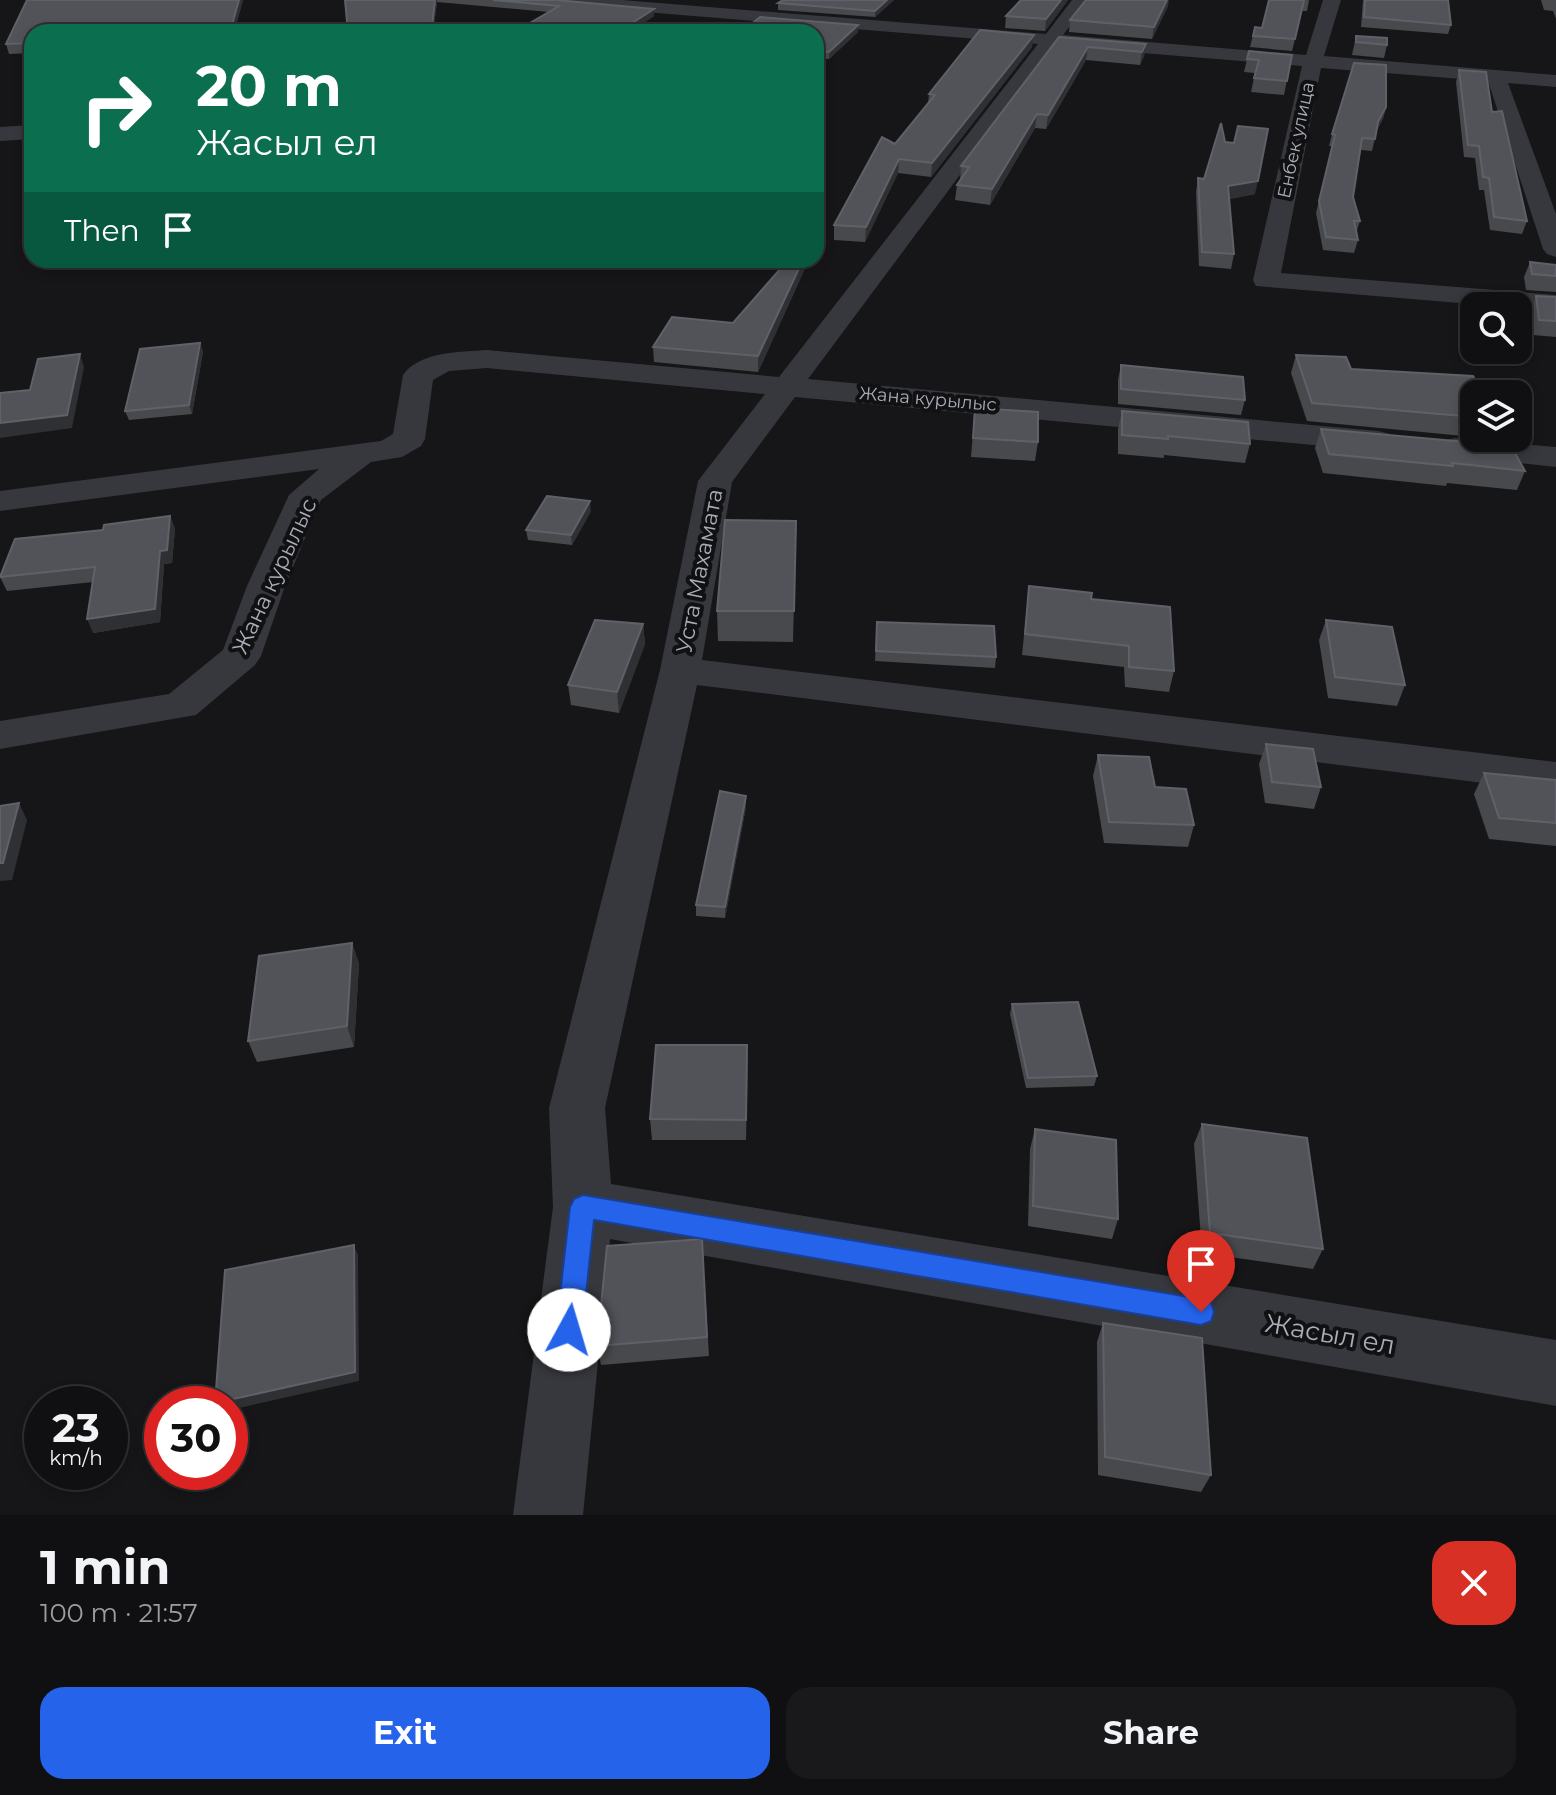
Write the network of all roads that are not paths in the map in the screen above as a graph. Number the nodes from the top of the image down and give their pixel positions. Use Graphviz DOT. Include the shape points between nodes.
graph roads {
  1 [pos="559,0"];
  2 [pos="1081,0"];
  3 [pos="1332,0"];
  4 [pos="623,3"];
  5 [pos="839,7"];
  6 [pos="596,19"];
  7 [pos="790,24"];
  8 [pos="818,24"];
  9 [pos="824,28"];
  10 [pos="1049,42"];
  11 [pos="1313,62"];
  12 [pos="1496,77"];
  13 [pos="1556,81"];
  14 [pos="24,132"];
  15 [pos="0,134"];
  16 [pos="1556,249"];
  17 [pos="1556,303"];
  18 [pos="787,385"];
  19 [pos="361,454"];
  20 [pos="1556,457"];
  21 [pos="0,501"];
  22 [pos="680,670"];
  23 [pos="0,735"];
  24 [pos="1556,777"];
  25 [pos="583,1207"];
  26 [pos="1556,1373"];
  27 [pos="548,1515"];
  1 -- 4 [label="street"];
  2 -- 10 [label="street, Уста Махамата"];
  3 -- 11 [label="street, Енбек улица"];
  4 -- 6 [label="street"];
  4 -- 7 [label="street"];
  5 -- 8 [label="street"];
  9 -- 10 [label="street"];
  10 -- 11 [label="street"];
  10 -- 18 [label="street, Уста Махамата"];
  11 -- 12 [label="street"];
  11 -- 17 [label="street, Енбек улица" via="1266,280"];
  12 -- 13 [label="street"];
  12 -- 16 [label="street"];
  14 -- 15 [label="street"];
  18 -- 19 [label="street, Жана курылыс" via="487,359 443,363 418,375 409,439 390,450"];
  18 -- 20 [label="street, Жана курылыс"];
  18 -- 22 [label="street, Уста Махамата" via="715,481"];
  19 -- 21 [label="street, Жана курылыс"];
  19 -- 23 [label="street, Жана курылыс" via="306,495 241,656 181,705"];
  22 -- 24 [label="street"];
  22 -- 25 [label="street, Уста Махамата" via="577,1108"];
  25 -- 26 [label="street, Жасыл ел"];
  25 -- 27 [label="street, Уста Махамата"];
}
